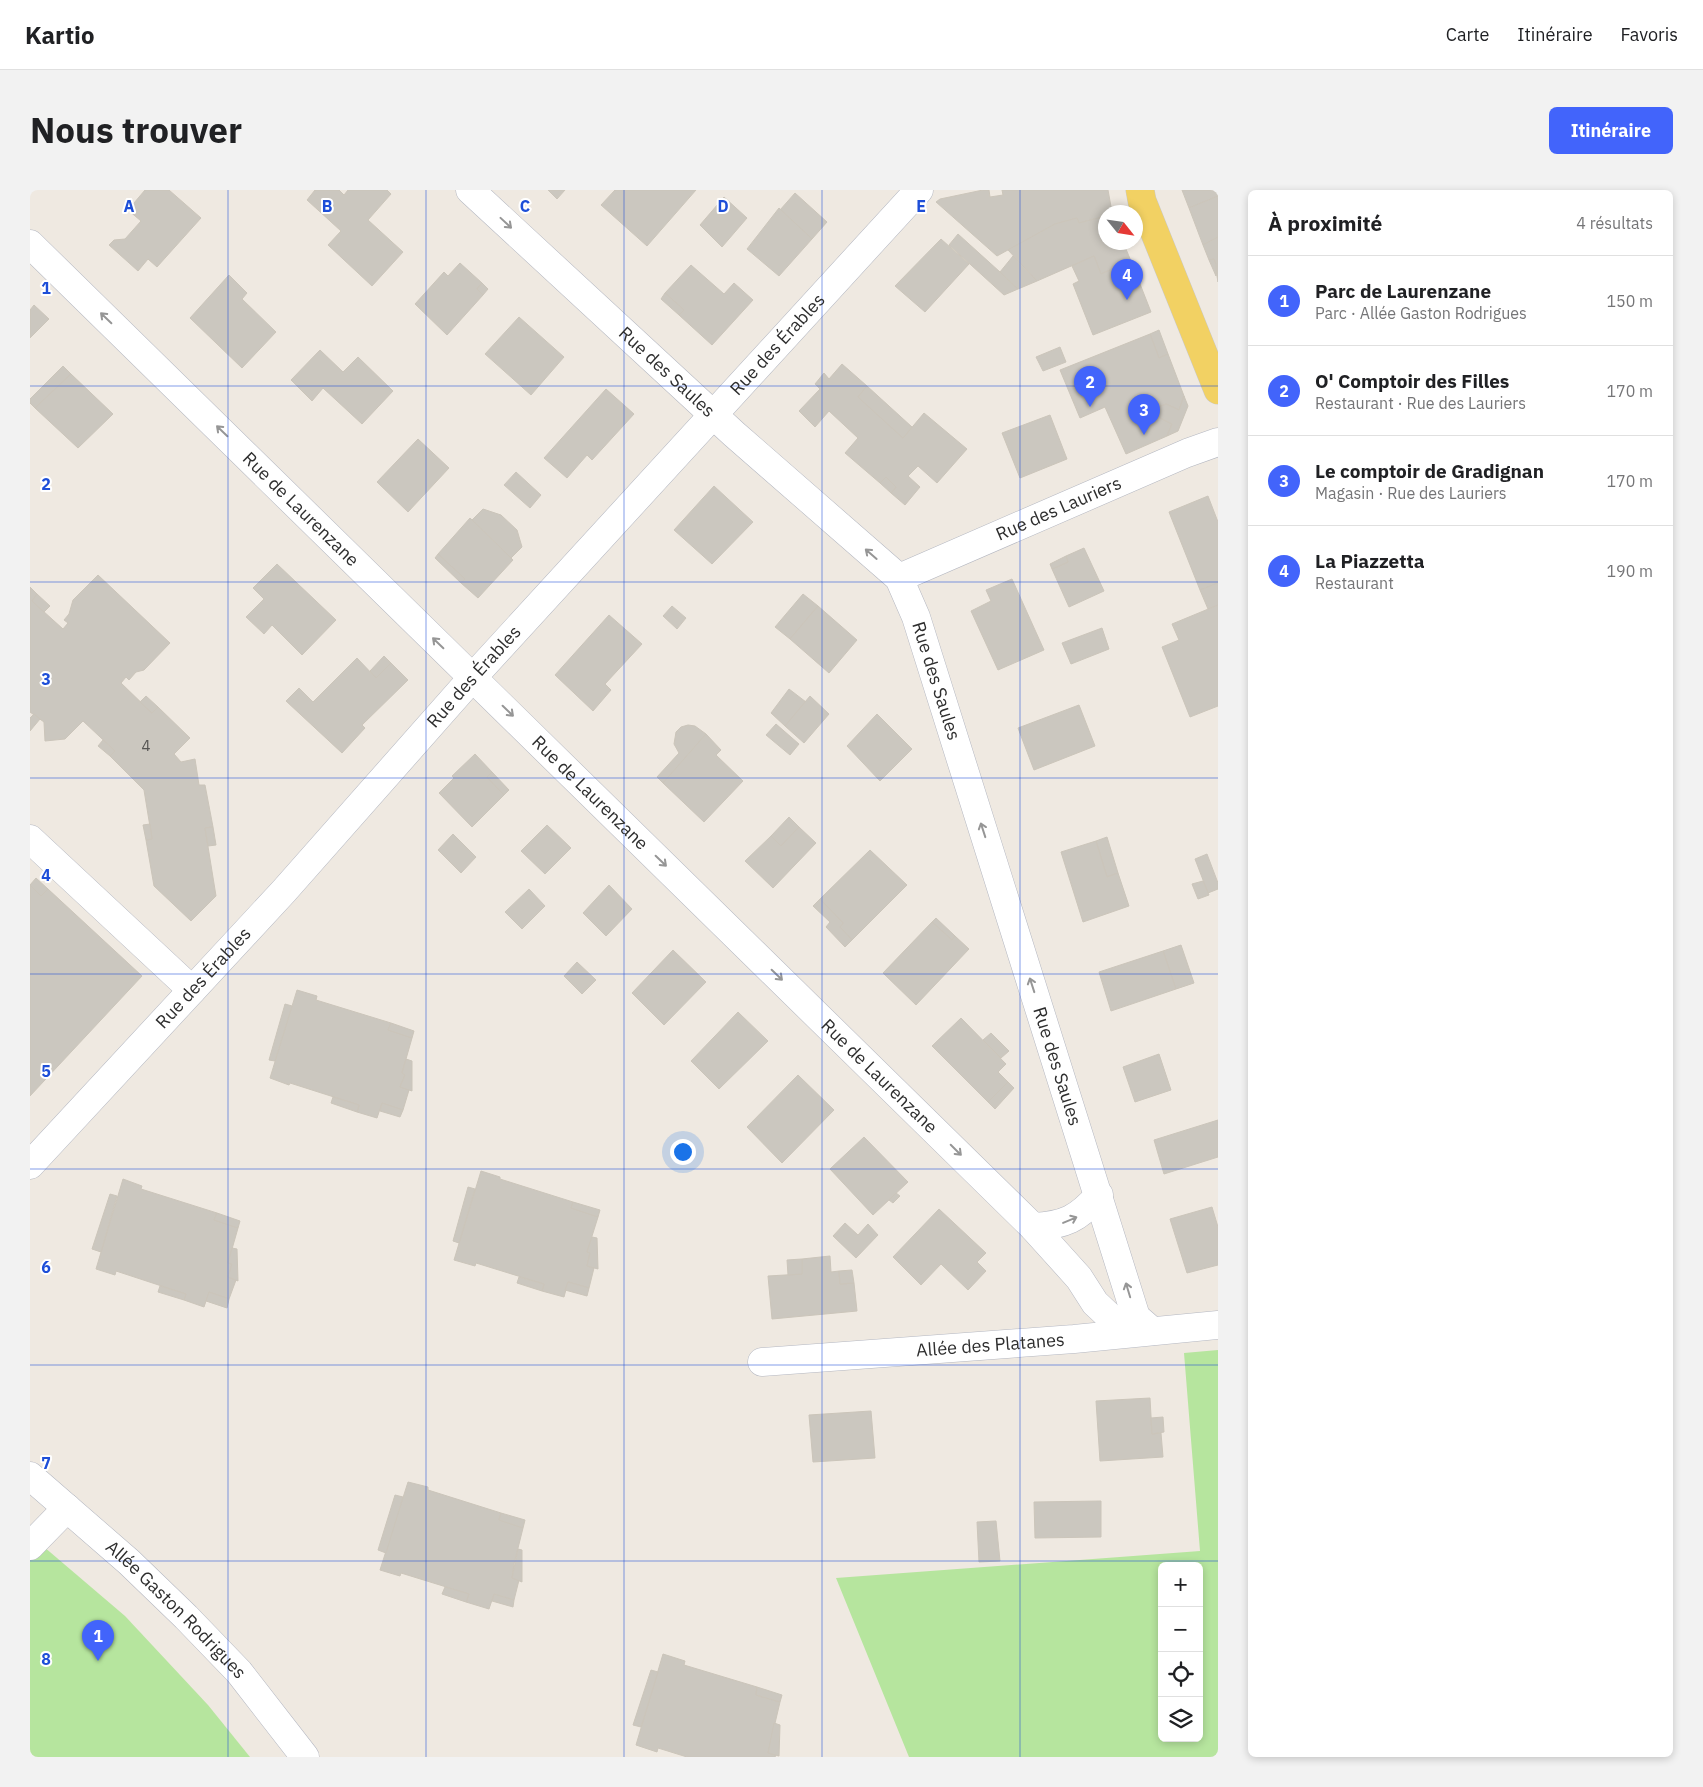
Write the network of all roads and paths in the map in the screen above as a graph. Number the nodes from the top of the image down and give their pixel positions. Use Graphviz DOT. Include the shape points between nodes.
graph roads {
  1 [pos="470,190"];
  2 [pos="919,190"];
  3 [pos="1140,190"];
  4 [pos="30,244"];
  5 [pos="1218,390"];
  6 [pos="713,415"];
  7 [pos="1218,442"];
  8 [pos="899,578"];
  9 [pos="473,677"];
  10 [pos="30,839"];
  11 [pos="192,990"];
  12 [pos="30,1165"];
  13 [pos="1099,1195"];
  14 [pos="1033,1227"];
  15 [pos="1218,1325"];
  16 [pos="1152,1331"];
  17 [pos="762,1362"];
  18 [pos="30,1476"];
  19 [pos="67,1508"];
  20 [pos="30,1546"];
  21 [pos="305,1757"];
  1 -- 6 [label="street, Rue des Saules, one-way"];
  2 -- 6 [label="street, Rue des Érables"];
  3 -- 5 [label="main road"];
  9 -- 4 [label="street, Rue de Laurenzane, one-way"];
  8 -- 6 [label="street, Rue des Saules, one-way"];
  6 -- 9 [label="street, Rue des Érables"];
  7 -- 8 [label="street, Rue des Lauriers"];
  13 -- 8 [label="street, Rue des Saules, one-way" via="916,617"];
  9 -- 11 [label="street, Rue des Érables"];
  9 -- 14 [label="street, Rue de Laurenzane, one-way"];
  10 -- 11 [label="street"];
  11 -- 12 [label="street, Rue des Érables"];
  14 -- 13 [label="street, one-way" via="1054,1226 1076,1218"];
  16 -- 13 [label="street, Rue des Saules, one-way" via="1136,1317"];
  14 -- 16 [label="street, Rue de Laurenzane" via="1111,1318"];
  15 -- 16 [label="street, Allée des Platanes"];
  16 -- 17 [label="street, Allée des Platanes"];
  18 -- 19 [label="street, Allée Gaston Rodrigues"];
  19 -- 20 [label="street"];
  19 -- 21 [label="street, Allée Gaston Rodrigues" via="129,1562 239,1672"];
}
